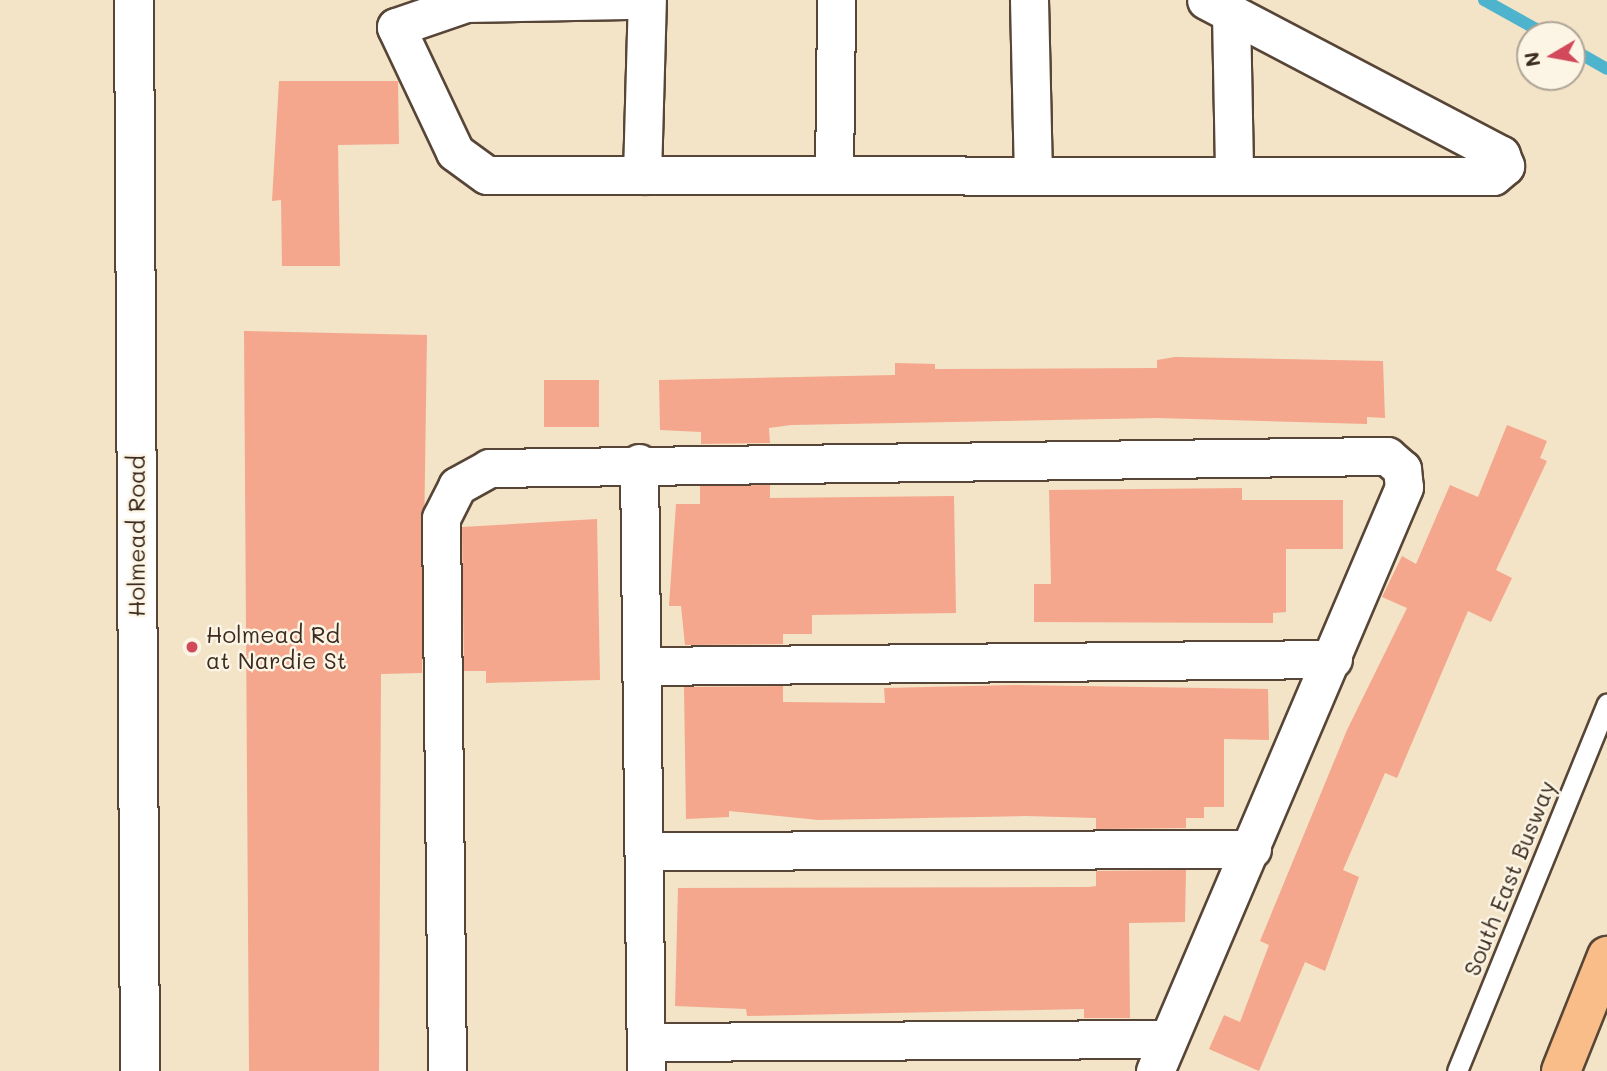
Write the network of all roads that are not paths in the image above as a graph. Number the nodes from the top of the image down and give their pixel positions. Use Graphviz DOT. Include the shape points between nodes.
graph roads {
  1 [pos="134,0"];
  2 [pos="627,0"];
  3 [pos="647,0"];
  4 [pos="836,0"];
  5 [pos="1029,0"];
  6 [pos="466,2"];
  7 [pos="1218,7"];
  8 [pos="834,174"];
  9 [pos="1033,174"];
  10 [pos="1234,174"];
  11 [pos="642,176"];
  12 [pos="639,463"];
  13 [pos="1333,659"];
  14 [pos="643,666"];
  15 [pos="1607,703"];
  16 [pos="1252,849"];
  17 [pos="645,851"];
  18 [pos="1607,956"];
  19 [pos="1162,1055"];
  20 [pos="646,1056"];
  21 [pos="140,1071"];
  22 [pos="447,1071"];
  23 [pos="1457,1071"];
  24 [pos="1561,1071"];
  1 -- 21 [label="street, Holmead Road"];
  2 -- 6 [label="street"];
  3 -- 11 [label="street"];
  4 -- 8 [label="street"];
  5 -- 9 [label="street"];
  6 -- 11 [label="street" via="396,27 455,152 487,174"];
  7 -- 10 [label="street"];
  7 -- 10 [label="street" via="1502,155 1505,166 1493,176"];
  8 -- 9 [label="street"];
  8 -- 11 [label="street"];
  9 -- 10 [label="street"];
  12 -- 13 [label="street" via="1387,456 1402,469 1404,487"];
  12 -- 14 [label="street"];
  12 -- 22 [label="street" via="489,468 457,486 441,518"];
  13 -- 14 [label="street"];
  13 -- 16 [label="street"];
  14 -- 17 [label="street"];
  15 -- 23 [label="lane, South East Busway"];
  16 -- 17 [label="street"];
  16 -- 19 [label="street"];
  17 -- 20 [label="street"];
  18 -- 24 [label="highway"];
  19 -- 20 [label="street"];
}
